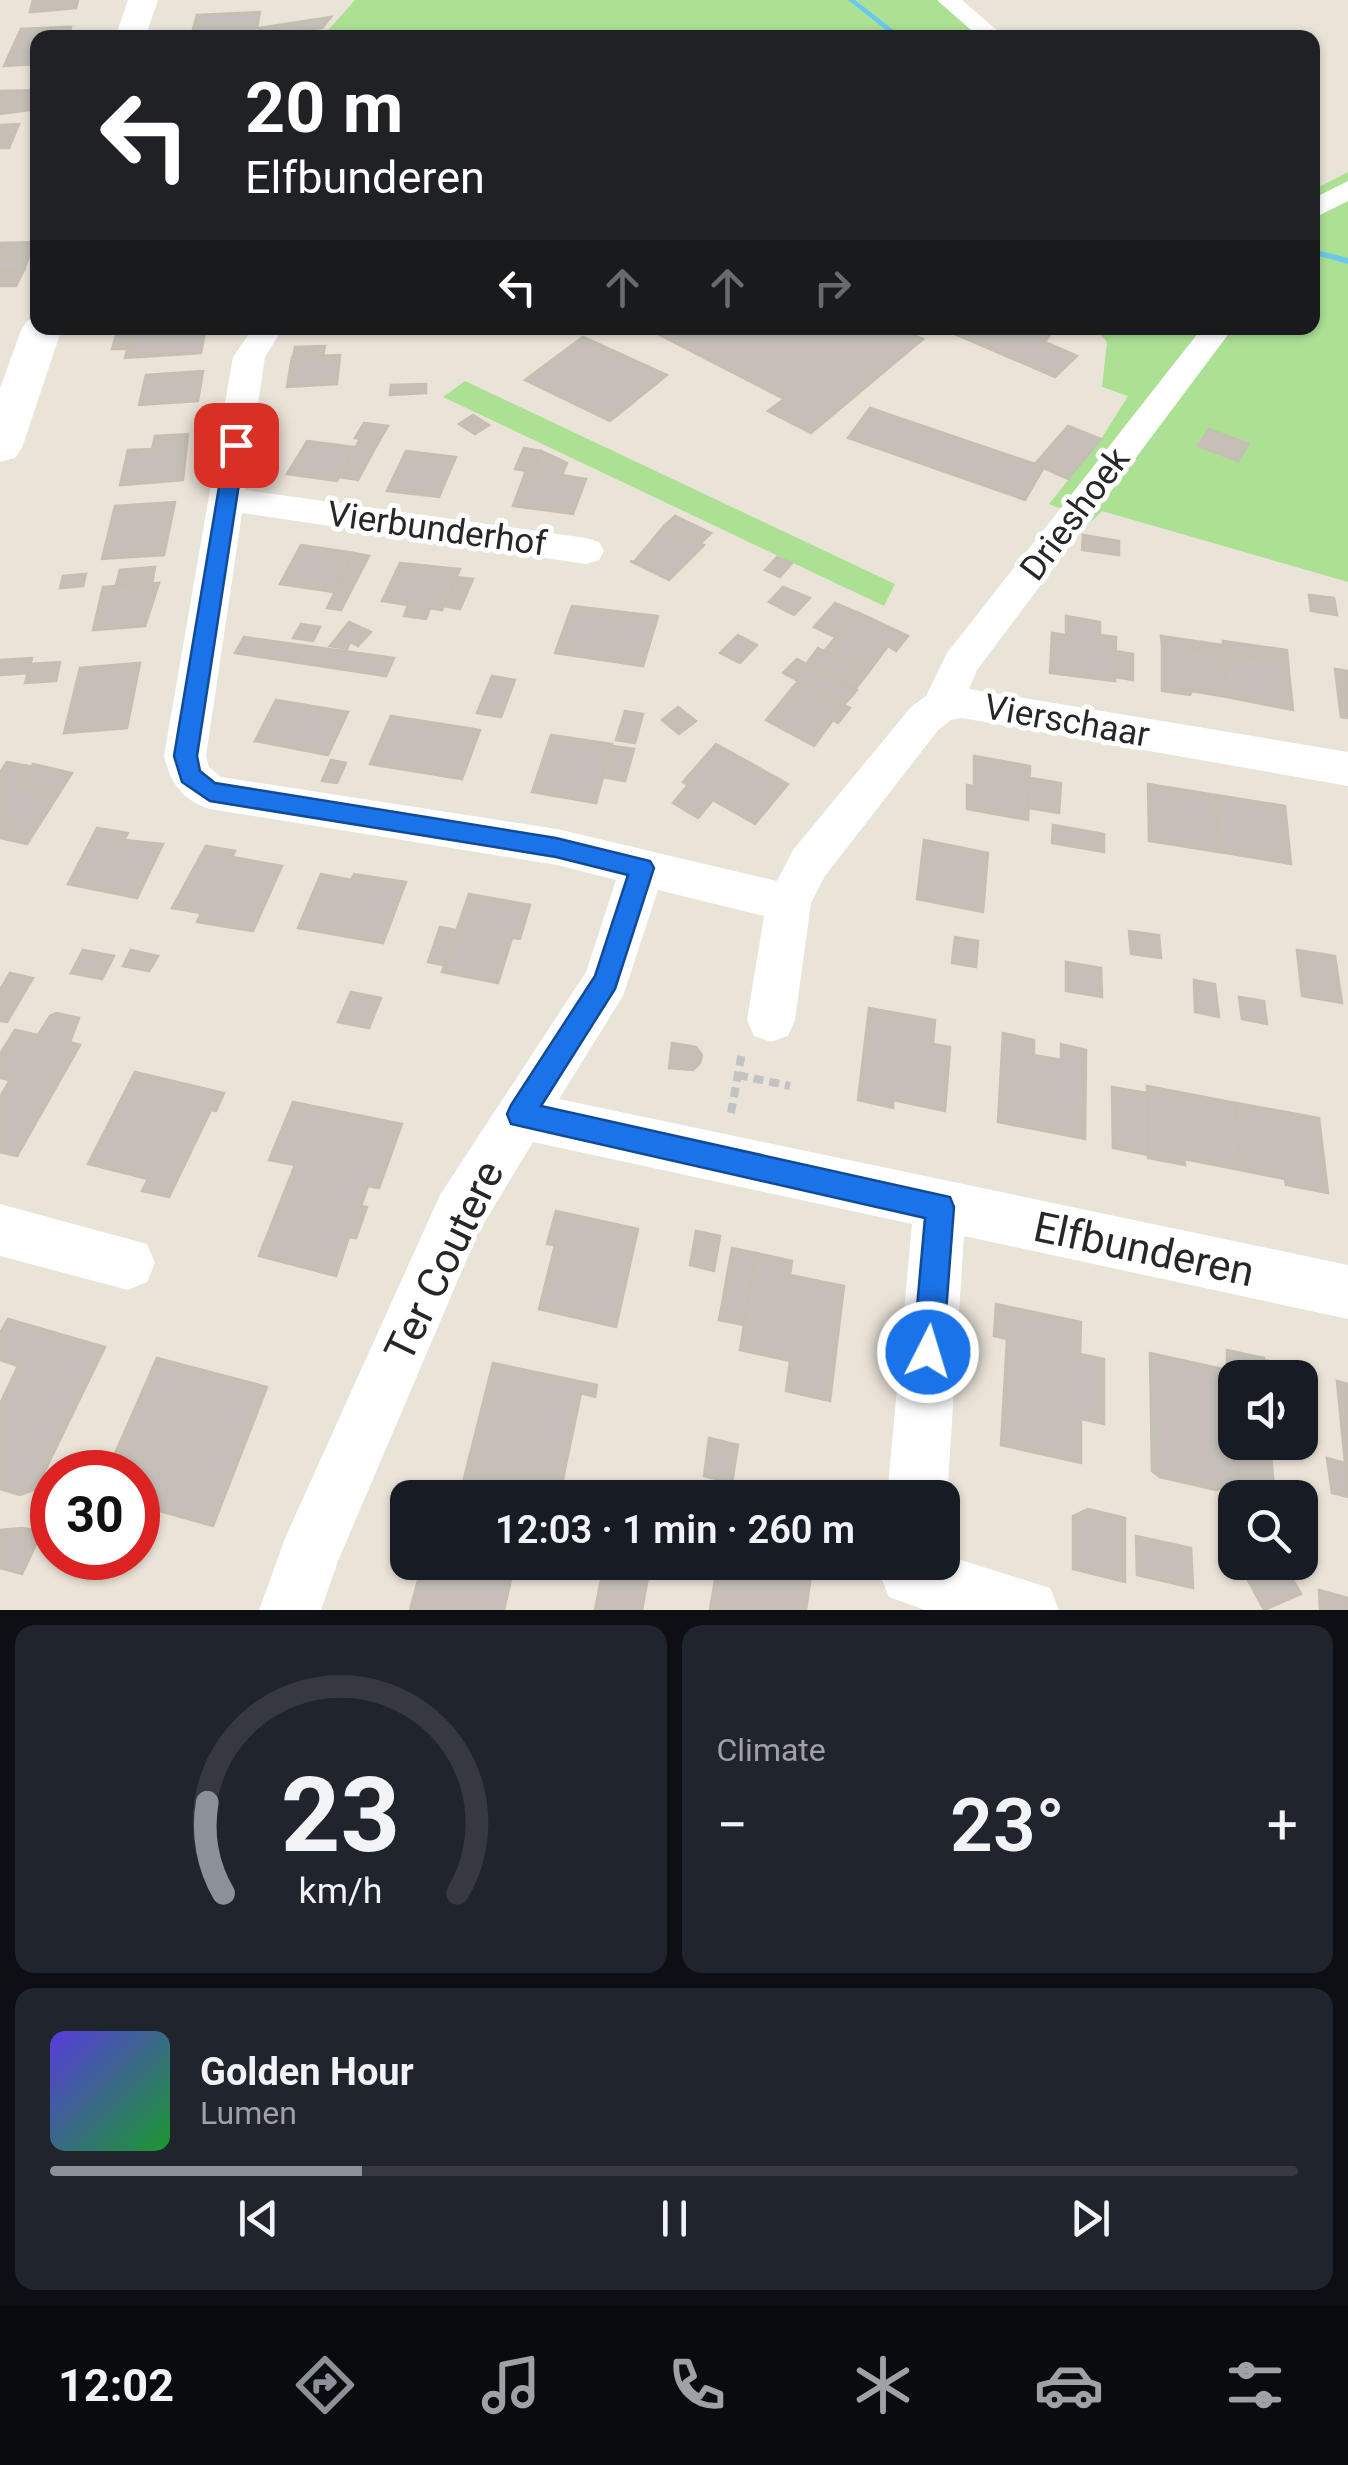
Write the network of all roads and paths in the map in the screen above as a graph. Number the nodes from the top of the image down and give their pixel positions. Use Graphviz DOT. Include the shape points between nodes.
graph roads {
  1 [pos="143,0"];
  2 [pos="948,0"];
  3 [pos="133,30"];
  4 [pos="985,30"];
  5 [pos="1348,188"];
  6 [pos="1320,206"];
  7 [pos="40,335"];
  8 [pos="264,335"];
  9 [pos="1213,335"];
  10 [pos="0,448"];
  11 [pos="229,499"];
  12 [pos="586,555"];
  13 [pos="941,706"];
  14 [pos="1339,774"];
  15 [pos="642,868"];
  16 [pos="789,903"];
  17 [pos="771,1020"];
  18 [pos="738,1075"];
  19 [pos="790,1086"];
  20 [pos="520,1114"];
  21 [pos="722,1159"];
  22 [pos="940,1207"];
  23 [pos="0,1230"];
  24 [pos="128,1263"];
  25 [pos="1348,1292"];
  26 [pos="918,1480"];
  27 [pos="928,1580"];
  28 [pos="290,1610"];
  29 [pos="1028,1610"];
  1 -- 3 [label="main road"];
  2 -- 4 [label="street"];
  5 -- 6 [label="street"];
  7 -- 10 [label="main road"];
  8 -- 11 [label="street" via="250,357"];
  9 -- 13 [label="street, Drieshoek" via="961,663"];
  11 -- 12 [label="street, Vierbunderhof"];
  11 -- 15 [label="street" via="186,756 190,776 210,792"];
  13 -- 14 [label="street, Vierschaar" via="962,703"];
  13 -- 16 [label="street, Vierschaar" via="924,718 809,863"];
  15 -- 16 [label="street"];
  15 -- 20 [label="street, Ter Coutere" via="606,981"];
  16 -- 17 [label="street, Vierschaar"];
  17 -- 18 [label="path" via="746,1028"];
  18 -- 19 [label="path"];
  18 -- 21 [label="path"];
  20 -- 21 [label="street, Elfbunderen"];
  20 -- 28 [label="street, Ter Coutere" via="459,1214"];
  21 -- 22 [label="street, Elfbunderen"];
  22 -- 25 [label="street, Elfbunderen"];
  22 -- 26 [label="street"];
  23 -- 24 [label="street"];
  27 -- 29 [label="street"];
}
